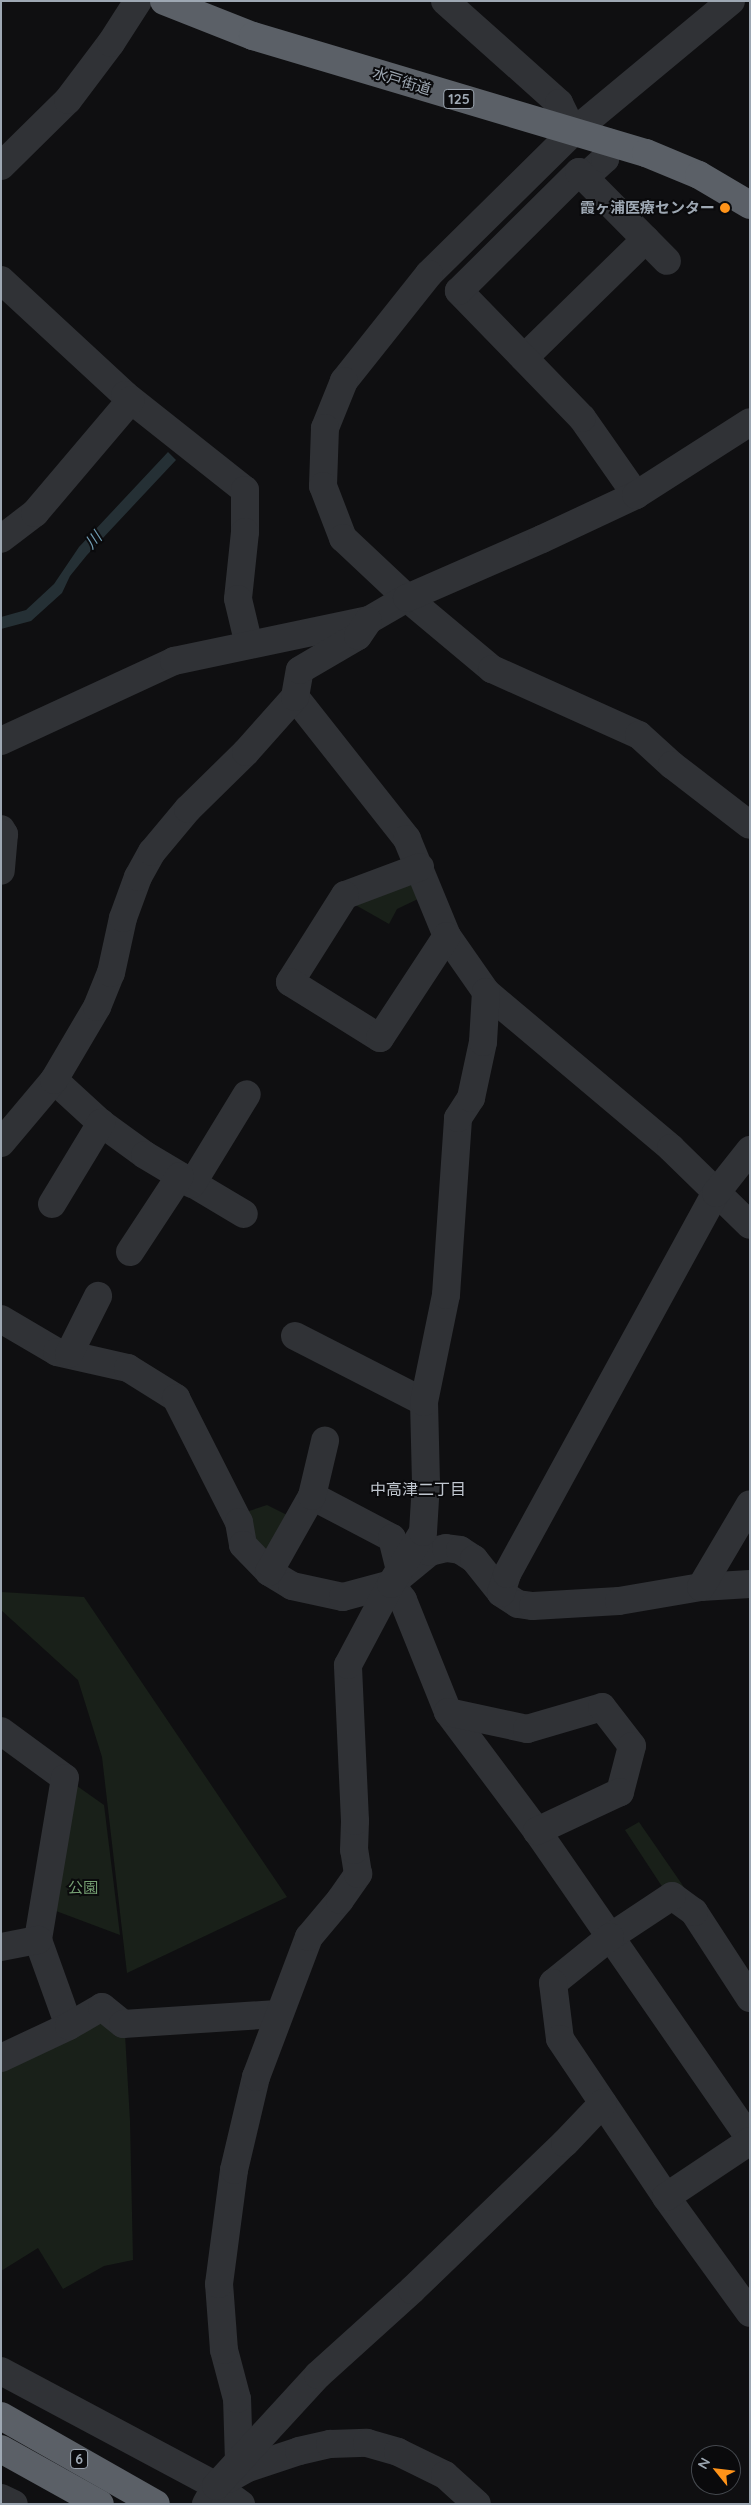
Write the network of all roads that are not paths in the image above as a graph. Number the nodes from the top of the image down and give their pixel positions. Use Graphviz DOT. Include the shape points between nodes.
graph roads {
  1 [pos="138,1"];
  2 [pos="164,1"];
  3 [pos="445,1"];
  4 [pos="731,1"];
  5 [pos="573,132"];
  6 [pos="609,142"];
  7 [pos="1,166"];
  8 [pos="585,177"];
  9 [pos="750,205"];
  10 [pos="646,239"];
  11 [pos="667,260"];
  12 [pos="1,280"];
  13 [pos="524,358"];
  14 [pos="131,400"];
  15 [pos="750,422"];
  16 [pos="636,495"];
  17 [pos="1,540"];
  18 [pos="407,598"];
  19 [pos="369,620"];
  20 [pos="249,645"];
  21 [pos="295,697"];
  22 [pos="1,741"];
  23 [pos="750,825"];
  24 [pos="1,829"];
  25 [pos="420,867"];
  26 [pos="1,871"];
  27 [pos="447,936"];
  28 [pos="486,992"];
  29 [pos="54,1080"];
  30 [pos="247,1094"];
  31 [pos="102,1123"];
  32 [pos="1,1143"];
  33 [pos="750,1150"];
  34 [pos="186,1180"];
  35 [pos="716,1193"];
  36 [pos="52,1204"];
  37 [pos="244,1214"];
  38 [pos="750,1225"];
  39 [pos="130,1252"];
  40 [pos="98,1296"];
  41 [pos="1,1320"];
  42 [pos="295,1336"];
  43 [pos="69,1354"];
  44 [pos="424,1402"];
  45 [pos="324,1441"];
  46 [pos="312,1496"];
  47 [pos="750,1504"];
  48 [pos="269,1572"];
  49 [pos="395,1576"];
  50 [pos="750,1584"];
  51 [pos="701,1587"];
  52 [pos="501,1592"];
  53 [pos="448,1712"];
  54 [pos="1,1730"];
  55 [pos="537,1831"];
  56 [pos="610,1937"];
  57 [pos="38,1940"];
  58 [pos="1,1947"];
  59 [pos="750,1998"];
  60 [pos="278,2014"];
  61 [pos="69,2026"];
  62 [pos="1,2058"];
  63 [pos="603,2103"];
  64 [pos="750,2140"];
  65 [pos="666,2197"];
  66 [pos="750,2313"];
  67 [pos="1,2371"];
  68 [pos="1,2416"];
  69 [pos="1,2449"];
  70 [pos="239,2461"];
  71 [pos="210,2496"];
  72 [pos="1,2498"];
  73 [pos="14,2504"];
  74 [pos="100,2504"];
  75 [pos="156,2504"];
  76 [pos="241,2504"];
  77 [pos="478,2504"];
  1 -- 7 [label="street" via="111,44 68,100"];
  2 -- 5 [label="highway, 水戸街道 / 125" via="253,36"];
  3 -- 5 [label="street" via="559,103"];
  4 -- 5 [label="street"];
  5 -- 6 [label="highway, 水戸街道 / 125"];
  5 -- 18 [label="street" via="429,274 344,381 325,428 323,486 343,538"];
  6 -- 8 [label="street" via="605,159"];
  6 -- 9 [label="highway, 水戸街道 / 125" via="674,163"];
  8 -- 10 [label="street"];
  8 -- 13 [label="street" via="579,172 459,291"];
  10 -- 11 [label="street"];
  10 -- 13 [label="street"];
  12 -- 14 [label="street"];
  13 -- 16 [label="street" via="582,418"];
  14 -- 17 [label="street" via="35,513"];
  14 -- 20 [label="street" via="245,490 245,532 238,598"];
  15 -- 16 [label="street"];
  16 -- 18 [label="street"];
  18 -- 19 [label="street"];
  18 -- 23 [label="street" via="492,669 639,735 672,765"];
  19 -- 20 [label="street"];
  19 -- 21 [label="street" via="358,636 300,670"];
  20 -- 22 [label="street" via="174,661"];
  21 -- 25 [label="street" via="408,840"];
  21 -- 29 [label="street" via="246,752 188,808 152,852 138,877 123,918 111,973 97,1007"];
  24 -- 26 [label="street" via="4,834"];
  25 -- 27 [label="street"];
  25 -- 27 [label="street" via="345,895 290,982 380,1038"];
  27 -- 28 [label="street"];
  28 -- 35 [label="street" via="671,1148"];
  28 -- 44 [label="street" via="483,1042 473,1089 458,1118 446,1295"];
  29 -- 31 [label="street"];
  29 -- 32 [label="street"];
  30 -- 34 [label="street"];
  31 -- 34 [label="street" via="145,1156"];
  31 -- 36 [label="street"];
  33 -- 35 [label="street"];
  34 -- 37 [label="street"];
  34 -- 39 [label="street"];
  35 -- 38 [label="street"];
  35 -- 52 [label="street" via="507,1574"];
  40 -- 43 [label="street"];
  41 -- 43 [label="street" via="57,1352"];
  42 -- 44 [label="street"];
  43 -- 48 [label="street" via="128,1368 176,1398 239,1522 243,1545"];
  44 -- 49 [label="street" via="426,1483 423,1532"];
  45 -- 46 [label="street"];
  46 -- 48 [label="street"];
  46 -- 49 [label="street" via="392,1538"];
  47 -- 51 [label="street"];
  48 -- 49 [label="street" via="292,1586 343,1597"];
  49 -- 52 [label="street" via="430,1552 446,1548 460,1550 474,1559"];
  49 -- 53 [label="street"];
  49 -- 60 [label="street" via="348,1665 354,1850 358,1874 309,1937"];
  50 -- 51 [label="street"];
  51 -- 52 [label="street" via="619,1601 533,1606 518,1604"];
  53 -- 55 [label="street"];
  53 -- 55 [label="street" via="527,1729 602,1707 632,1746 620,1792"];
  54 -- 57 [label="street" via="65,1778"];
  55 -- 56 [label="street"];
  56 -- 59 [label="street" via="672,1896 694,1912"];
  56 -- 63 [label="street" via="554,1983 560,2039"];
  56 -- 64 [label="street"];
  57 -- 58 [label="street"];
  57 -- 61 [label="street"];
  60 -- 61 [label="street" via="123,2024 102,2007"];
  60 -- 70 [label="street" via="256,2076 234,2170 219,2284 224,2350 237,2399"];
  61 -- 62 [label="street"];
  63 -- 65 [label="street"];
  63 -- 70 [label="street" via="419,2284 318,2375"];
  64 -- 65 [label="street"];
  65 -- 66 [label="street"];
  67 -- 71 [label="street"];
  68 -- 75 [label="highway, 6"];
  69 -- 74 [label="highway, 6"];
  70 -- 71 [label="street"];
  71 -- 76 [label="street"];
  71 -- 77 [label="street" via="248,2468 330,2444 367,2443 398,2452 445,2475"];
  72 -- 73 [label="street"];
}
